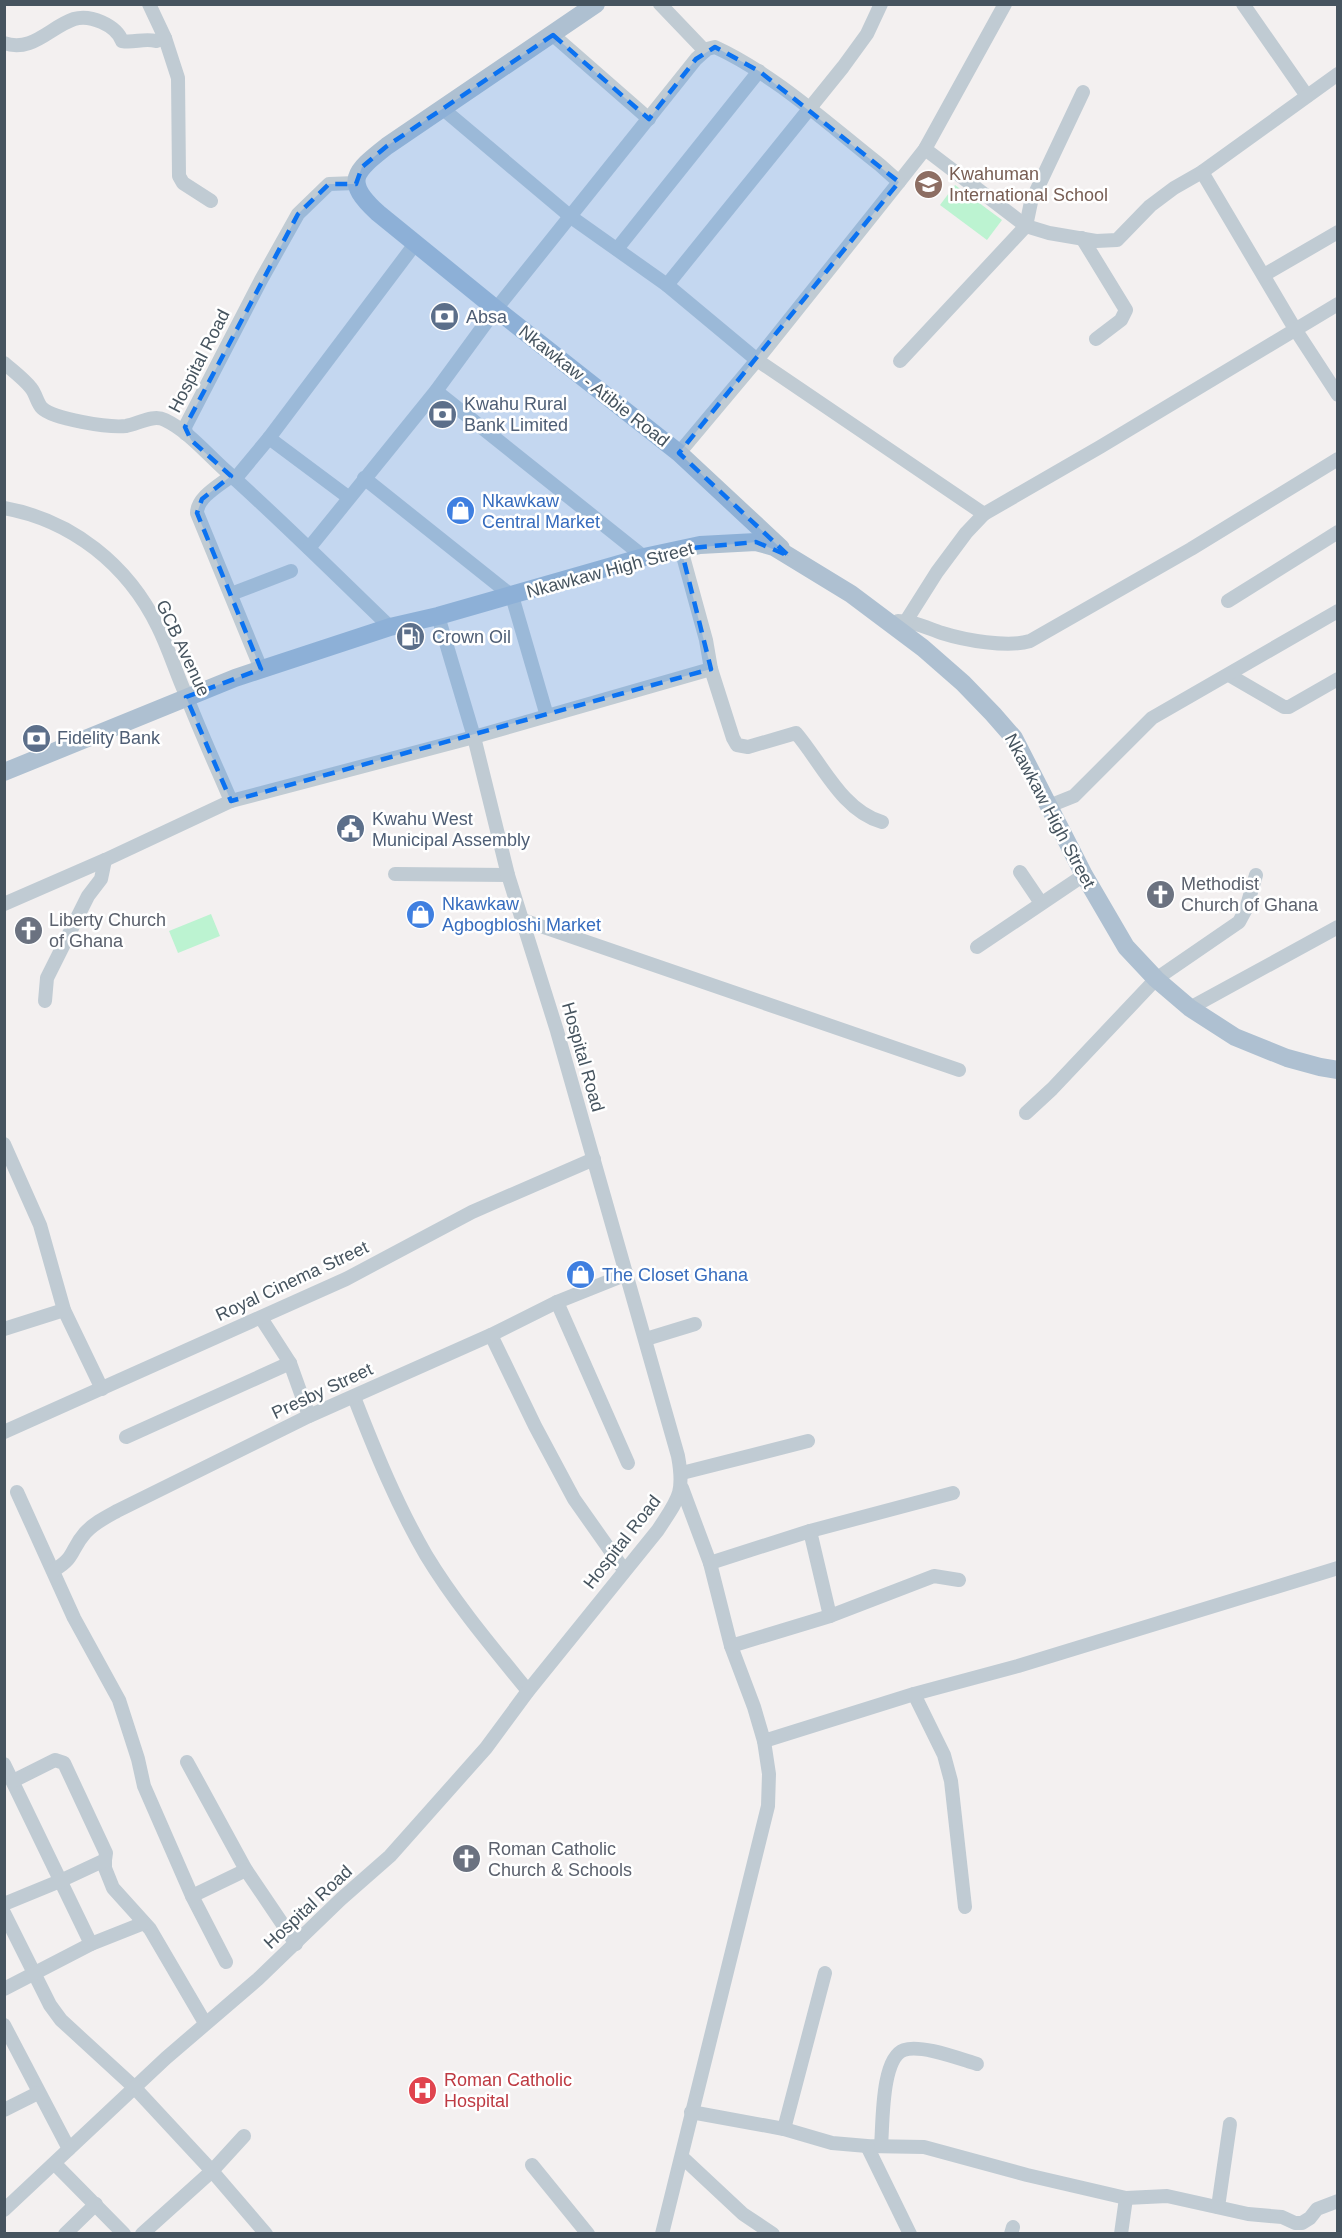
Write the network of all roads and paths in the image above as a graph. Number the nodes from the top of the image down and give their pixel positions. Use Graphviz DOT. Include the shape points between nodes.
graph roads {
  1 [pos="149,4"];
  2 [pos="596,4"];
  3 [pos="660,4"];
  4 [pos="881,4"];
  5 [pos="1005,4"];
  6 [pos="1243,4"];
  7 [pos="552,34"];
  8 [pos="165,38"];
  9 [pos="4,43"];
  10 [pos="705,51"];
  11 [pos="759,71"];
  12 [pos="1338,74"];
  13 [pos="1083,92"];
  14 [pos="1307,96"];
  15 [pos="443,109"];
  16 [pos="808,109"];
  17 [pos="649,118"];
  18 [pos="925,150"];
  19 [pos="1202,172"];
  20 [pos="899,182"];
  21 [pos="356,183"];
  22 [pos="211,201"];
  23 [pos="571,217"];
  24 [pos="1026,226"];
  25 [pos="1338,232"];
  26 [pos="1082,238"];
  27 [pos="415,244"];
  28 [pos="617,249"];
  29 [pos="1264,276"];
  30 [pos="667,285"];
  31 [pos="1338,304"];
  32 [pos="495,309"];
  33 [pos="1295,329"];
  34 [pos="1096,339"];
  35 [pos="757,360"];
  36 [pos="900,361"];
  37 [pos="4,363"];
  38 [pos="436,391"];
  39 [pos="1338,395"];
  40 [pos="186,434"];
  41 [pos="269,438"];
  42 [pos="679,453"];
  43 [pos="1338,459"];
  44 [pos="233,477"];
  45 [pos="364,478"];
  46 [pos="348,497"];
  47 [pos="4,508"];
  48 [pos="984,514"];
  49 [pos="1338,532"];
  50 [pos="309,548"];
  51 [pos="681,549"];
  52 [pos="789,556"];
  53 [pos="644,557"];
  54 [pos="291,572"];
  55 [pos="231,594"];
  56 [pos="512,596"];
  57 [pos="1228,601"];
  58 [pos="1338,611"];
  59 [pos="438,616"];
  60 [pos="898,621"];
  61 [pos="390,627"];
  62 [pos="261,669"];
  63 [pos="711,669"];
  64 [pos="1228,675"];
  65 [pos="1338,679"];
  66 [pos="186,697"];
  67 [pos="547,716"];
  68 [pos="474,737"];
  69 [pos="4,772"];
  70 [pos="231,801"];
  71 [pos="1049,806"];
  72 [pos="882,822"];
  73 [pos="105,860"];
  74 [pos="1020,872"];
  75 [pos="395,874"];
  76 [pos="508,875"];
  77 [pos="1084,875"];
  78 [pos="1256,875"];
  79 [pos="1041,903"];
  80 [pos="4,904"];
  81 [pos="523,920"];
  82 [pos="1338,927"];
  83 [pos="977,947"];
  84 [pos="1156,979"];
  85 [pos="45,1001"];
  86 [pos="1190,1008"];
  87 [pos="959,1070"];
  88 [pos="1338,1070"];
  89 [pos="1026,1113"];
  90 [pos="4,1144"];
  91 [pos="594,1159"];
  92 [pos="627,1274"];
  93 [pos="557,1302"];
  94 [pos="64,1310"];
  95 [pos="261,1318"];
  96 [pos="695,1324"];
  97 [pos="4,1329"];
  98 [pos="491,1335"];
  99 [pos="646,1339"];
  100 [pos="290,1363"];
  101 [pos="102,1389"];
  102 [pos="354,1397"];
  103 [pos="309,1416"];
  104 [pos="4,1432"];
  105 [pos="126,1437"];
  106 [pos="808,1441"];
  107 [pos="628,1463"];
  108 [pos="682,1473"];
  109 [pos="682,1488"];
  110 [pos="17,1492"];
  111 [pos="953,1493"];
  112 [pos="810,1531"];
  113 [pos="710,1563"];
  114 [pos="1338,1568"];
  115 [pos="54,1570"];
  116 [pos="624,1570"];
  117 [pos="959,1580"];
  118 [pos="830,1616"];
  119 [pos="731,1646"];
  120 [pos="528,1690"];
  121 [pos="914,1694"];
  122 [pos="764,1742"];
  123 [pos="187,1762"];
  124 [pos="4,1764"];
  125 [pos="13,1781"];
  126 [pos="105,1860"];
  127 [pos="246,1870"];
  128 [pos="60,1881"];
  129 [pos="192,1896"];
  130 [pos="4,1904"];
  131 [pos="965,1907"];
  132 [pos="4,1913"];
  133 [pos="144,1923"];
  134 [pos="91,1944"];
  135 [pos="296,1944"];
  136 [pos="226,1962"];
  137 [pos="825,1973"];
  138 [pos="34,1976"];
  139 [pos="4,1989"];
  140 [pos="205,2023"];
  141 [pos="4,2025"];
  142 [pos="978,2064"];
  143 [pos="134,2087"];
  144 [pos="38,2093"];
  145 [pos="4,2110"];
  146 [pos="691,2112"];
  147 [pos="1230,2124"];
  148 [pos="783,2129"];
  149 [pos="244,2136"];
  150 [pos="874,2146"];
  151 [pos="69,2149"];
  152 [pos="682,2157"];
  153 [pos="55,2164"];
  154 [pos="532,2165"];
  155 [pos="212,2171"];
  156 [pos="1126,2198"];
  157 [pos="1338,2201"];
  158 [pos="96,2204"];
  159 [pos="1218,2207"];
  160 [pos="4,2210"];
  161 [pos="65,2234"];
  162 [pos="124,2234"];
  163 [pos="142,2234"];
  164 [pos="266,2234"];
  165 [pos="588,2234"];
  166 [pos="662,2234"];
  167 [pos="773,2234"];
  168 [pos="910,2234"];
  169 [pos="1121,2234"];
  1 -- 8 [label="street"];
  2 -- 7 [label="main road"];
  3 -- 10 [label="street"];
  4 -- 16 [label="street" via="867,33"];
  5 -- 18 [label="street"];
  6 -- 14 [label="street"];
  7 -- 15 [label="main road"];
  7 -- 17 [label="street"];
  8 -- 9 [label="street" via="122,41 109,25 86,18 75,19 40,39 17,46"];
  8 -- 22 [label="street" via="178,78 179,176 183,183"];
  10 -- 11 [label="street" via="715,47"];
  10 -- 17 [label="street"];
  11 -- 16 [label="street"];
  11 -- 28 [label="street"];
  12 -- 14 [label="street"];
  13 -- 24 [label="street" via="1031,202"];
  14 -- 19 [label="street"];
  15 -- 21 [label="main road" via="369,161 356,175"];
  15 -- 23 [label="street"];
  16 -- 20 [label="street"];
  16 -- 30 [label="street"];
  17 -- 23 [label="street"];
  18 -- 20 [label="street"];
  18 -- 24 [label="street"];
  19 -- 26 [label="street" via="1150,206 1118,240"];
  19 -- 29 [label="street"];
  20 -- 35 [label="street"];
  21 -- 27 [label="main road, Nkawkaw - Atibie Road" via="361,196"];
  21 -- 40 [label="street, Hospital Road" via="329,184 298,214 185,427"];
  23 -- 28 [label="street"];
  23 -- 32 [label="street"];
  24 -- 26 [label="street"];
  24 -- 36 [label="street"];
  25 -- 29 [label="street"];
  26 -- 34 [label="street" via="1126,310 1121,320"];
  27 -- 32 [label="main road, Nkawkaw - Atibie Road"];
  27 -- 41 [label="street"];
  28 -- 30 [label="street"];
  29 -- 33 [label="street"];
  30 -- 35 [label="street"];
  31 -- 33 [label="street"];
  32 -- 38 [label="street"];
  32 -- 42 [label="main road, Nkawkaw - Atibie Road"];
  33 -- 39 [label="street"];
  33 -- 48 [label="street"];
  35 -- 42 [label="street"];
  35 -- 48 [label="street"];
  37 -- 40 [label="street" via="32,389 43,409 49,412 84,423 112,426 161,418"];
  38 -- 45 [label="street"];
  38 -- 53 [label="street"];
  40 -- 44 [label="street, Hospital Road"];
  41 -- 44 [label="street"];
  41 -- 46 [label="street"];
  42 -- 52 [label="main road, Nkawkaw - Atibie Road"];
  43 -- 60 [label="street" via="1030,641 1016,644 955,637"];
  44 -- 50 [label="street, Hospital Road"];
  44 -- 55 [label="street" via="197,507"];
  45 -- 46 [label="street"];
  45 -- 56 [label="street"];
  46 -- 50 [label="street"];
  47 -- 66 [label="street, GCB Avenue" via="60,524 106,555 158,626"];
  48 -- 60 [label="street"];
  49 -- 57 [label="street"];
  50 -- 61 [label="street, Hospital Road"];
  51 -- 52 [label="main road, Nkawkaw High Street" via="756,542"];
  51 -- 53 [label="main road, Nkawkaw High Street"];
  51 -- 63 [label="street"];
  52 -- 60 [label="main road, Nkawkaw High Street"];
  53 -- 56 [label="main road, Nkawkaw High Street"];
  54 -- 55 [label="street"];
  55 -- 62 [label="street"];
  56 -- 59 [label="main road, Nkawkaw High Street"];
  56 -- 67 [label="street"];
  58 -- 64 [label="street"];
  59 -- 61 [label="main road, Nkawkaw High Street"];
  59 -- 68 [label="street, Hospital Road"];
  60 -- 71 [label="main road, Nkawkaw High Street" via="1014,738"];
  61 -- 62 [label="main road, Nkawkaw High Street"];
  62 -- 66 [label="main road, Nkawkaw High Street"];
  63 -- 67 [label="street"];
  63 -- 72 [label="street" via="737,745 748,747 796,733 826,777 856,807"];
  64 -- 65 [label="street" via="1284,707"];
  64 -- 71 [label="street" via="1152,718 1074,796"];
  66 -- 69 [label="main road, Nkawkaw High Street"];
  66 -- 70 [label="street, GCB Avenue"];
  67 -- 68 [label="street"];
  68 -- 70 [label="street"];
  68 -- 76 [label="street, Hospital Road"];
  70 -- 73 [label="street"];
  71 -- 77 [label="main road, Nkawkaw High Street"];
  73 -- 80 [label="street"];
  73 -- 85 [label="street" via="101,879 87,896 47,978"];
  74 -- 79 [label="street"];
  75 -- 76 [label="street"];
  76 -- 81 [label="street, Hospital Road"];
  77 -- 79 [label="street"];
  77 -- 84 [label="main road, Nkawkaw High Street" via="1125,947"];
  78 -- 84 [label="street" via="1239,922"];
  79 -- 83 [label="street"];
  81 -- 87 [label="street"];
  81 -- 91 [label="street, Hospital Road"];
  82 -- 86 [label="street"];
  84 -- 86 [label="main road, Nkawkaw High Street"];
  84 -- 89 [label="street"];
  86 -- 88 [label="main road, Nkawkaw High Street" via="1258,1048"];
  90 -- 94 [label="street" via="40,1225"];
  91 -- 92 [label="street, Hospital Road"];
  91 -- 95 [label="street, Royal Cinema Street" via="472,1212 346,1279"];
  92 -- 93 [label="street, Presby Street"];
  92 -- 99 [label="street, Hospital Road"];
  93 -- 98 [label="street, Presby Street"];
  93 -- 107 [label="street"];
  94 -- 97 [label="street"];
  94 -- 101 [label="street"];
  95 -- 100 [label="street"];
  95 -- 101 [label="street, Royal Cinema Street"];
  96 -- 99 [label="street"];
  98 -- 102 [label="street, Presby Street"];
  98 -- 116 [label="street" via="574,1499"];
  99 -- 108 [label="street, Hospital Road"];
  100 -- 103 [label="street"];
  100 -- 105 [label="street"];
  101 -- 104 [label="street, Royal Cinema Street"];
  102 -- 103 [label="street, Presby Street"];
  102 -- 120 [label="street" via="384,1475 427,1556"];
  103 -- 115 [label="street, Presby Street" via="117,1510 92,1526 69,1561"];
  106 -- 108 [label="street"];
  108 -- 109 [label="street, Hospital Road"];
  109 -- 113 [label="street"];
  109 -- 116 [label="street, Hospital Road" via="676,1505"];
  110 -- 115 [label="street"];
  111 -- 112 [label="street"];
  112 -- 113 [label="street"];
  112 -- 118 [label="street"];
  113 -- 119 [label="street"];
  114 -- 121 [label="street"];
  115 -- 129 [label="street" via="74,1618 119,1700 144,1786"];
  116 -- 120 [label="street, Hospital Road"];
  117 -- 118 [label="street" via="934,1576"];
  118 -- 119 [label="street"];
  119 -- 122 [label="street"];
  120 -- 135 [label="street, Hospital Road" via="486,1748 428,1815"];
  121 -- 122 [label="street"];
  121 -- 131 [label="street" via="944,1755 951,1781"];
  122 -- 146 [label="street" via="768,1806"];
  123 -- 127 [label="street"];
  124 -- 125 [label="street"];
  125 -- 126 [label="street" via="55,1760 64,1763 104,1847"];
  125 -- 128 [label="street"];
  126 -- 128 [label="street"];
  126 -- 133 [label="street" via="113,1888"];
  127 -- 129 [label="street"];
  127 -- 135 [label="street"];
  128 -- 130 [label="street"];
  128 -- 134 [label="street"];
  129 -- 136 [label="street"];
  132 -- 138 [label="street"];
  133 -- 134 [label="street"];
  133 -- 140 [label="street"];
  134 -- 138 [label="street"];
  135 -- 140 [label="street, Hospital Road"];
  137 -- 148 [label="street"];
  138 -- 139 [label="street"];
  138 -- 143 [label="street" via="61,2020"];
  140 -- 143 [label="street, Hospital Road"];
  141 -- 144 [label="street"];
  142 -- 150 [label="street" via="912,2048 894,2056 887,2070"];
  143 -- 151 [label="street, Hospital Road"];
  143 -- 155 [label="street"];
  144 -- 145 [label="street"];
  144 -- 151 [label="street"];
  146 -- 148 [label="street"];
  146 -- 152 [label="street"];
  147 -- 159 [label="street"];
  148 -- 150 [label="street" via="832,2143"];
  149 -- 155 [label="street"];
  150 -- 156 [label="street" via="924,2147"];
  150 -- 168 [label="street"];
  151 -- 153 [label="street, Hospital Road"];
  152 -- 166 [label="street"];
  152 -- 167 [label="street" via="743,2214"];
  153 -- 158 [label="street"];
  153 -- 160 [label="street, Hospital Road"];
  154 -- 165 [label="street"];
  155 -- 163 [label="street"];
  155 -- 164 [label="street"];
  156 -- 159 [label="street" via="1167,2196"];
  156 -- 169 [label="street"];
  157 -- 159 [label="street" via="1317,2209 1302,2223"];
  158 -- 161 [label="street"];
  158 -- 162 [label="street"];
}
